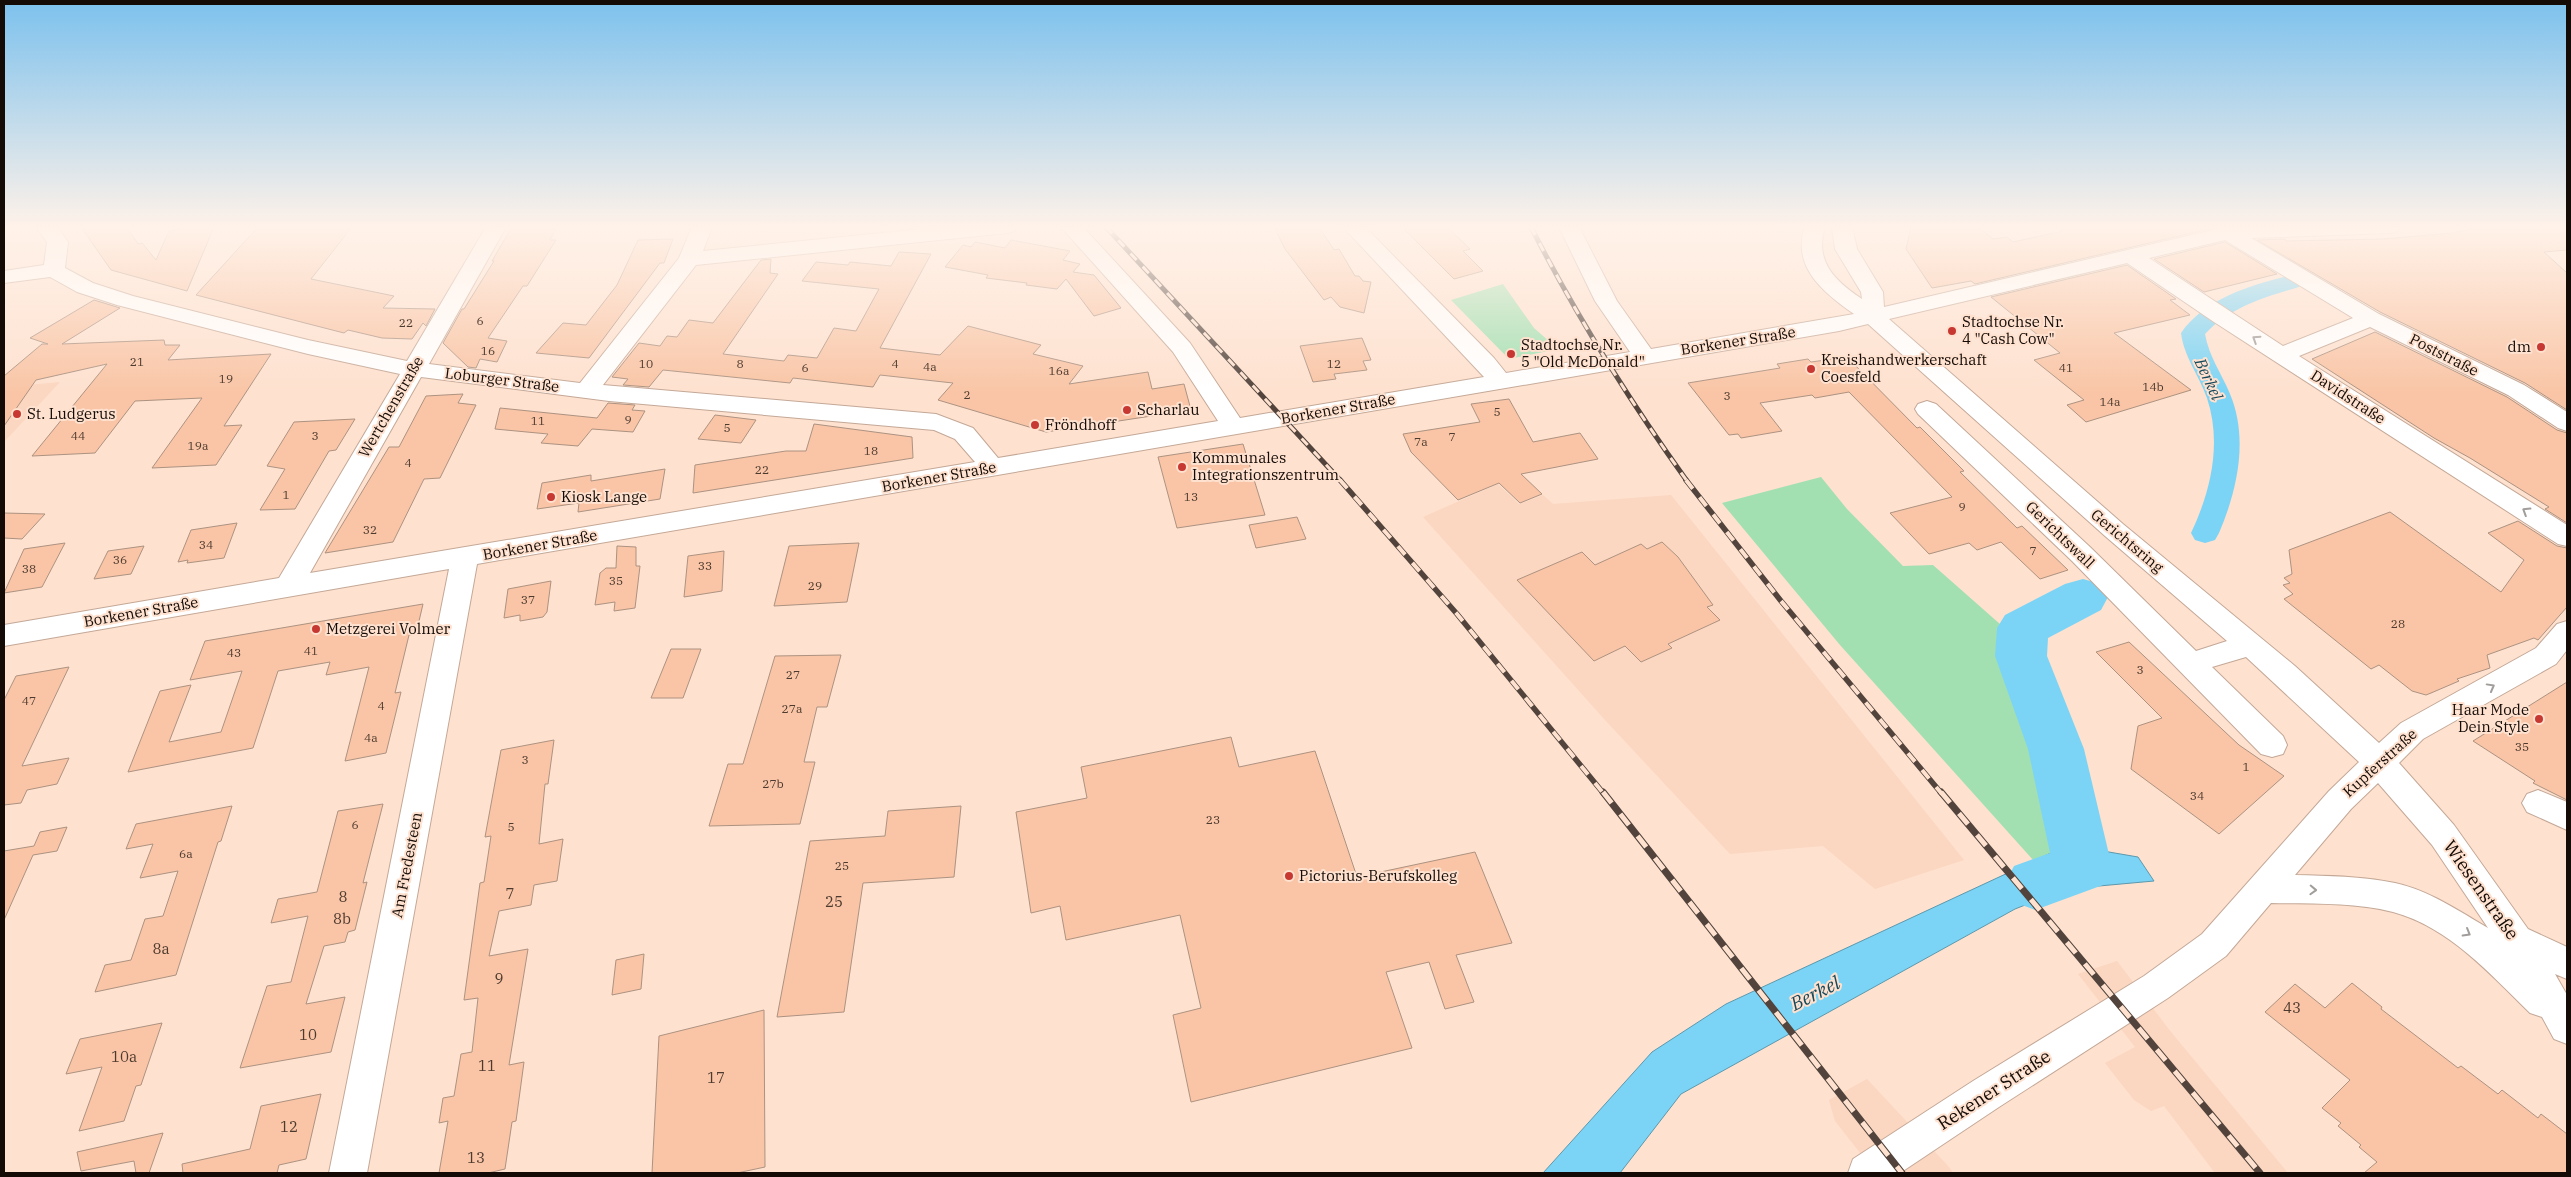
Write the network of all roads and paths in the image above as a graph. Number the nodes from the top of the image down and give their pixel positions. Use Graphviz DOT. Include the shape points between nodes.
graph roads {
  1 [pos="69,282"];
  2 [pos="463,282"];
  3 [pos="671,282"];
  4 [pos="1121,282"];
  5 [pos="1407,282"];
  6 [pos="1596,282"];
  7 [pos="1829,282"];
  8 [pos="1866,282"];
  9 [pos="2019,282"];
  10 [pos="2170,282"];
  11 [pos="2304,282"];
  12 [pos="1874,317"];
  13 [pos="2371,319"];
  14 [pos="2281,355"];
  15 [pos="1645,357"];
  16 [pos="412,368"];
  17 [pos="1499,380"];
  18 [pos="587,390"];
  19 [pos="1927,409"];
  20 [pos="2567,423"];
  21 [pos="1234,427"];
  22 [pos="992,468"];
  23 [pos="2567,537"];
  24 [pos="465,557"];
  25 [pos="288,587"];
  26 [pos="2567,631"];
  27 [pos="4,635"];
  28 [pos="2250,645"];
  29 [pos="2191,663"];
  30 [pos="2272,744"];
  31 [pos="2380,763"];
  32 [pos="2538,803"];
  33 [pos="2567,817"];
  34 [pos="2264,888"];
  35 [pos="2516,940"];
  36 [pos="2567,963"];
  37 [pos="2123,1009"];
  38 [pos="2567,1026"];
  39 [pos="348,1173"];
  40 [pos="1867,1173"];
  1 -- 16 [label="street, Loburger Straße" via="141,304 316,348"];
  2 -- 16 [label="street, Wertchenstraße"];
  3 -- 18 [label="street"];
  4 -- 21 [label="street" via="1182,348"];
  5 -- 17 [label="street"];
  6 -- 15 [label="street"];
  7 -- 12 [label="street, Gerichtsring" via="1858,308"];
  8 -- 12 [label="street" via="1872,292"];
  9 -- 12 [label="street, Borkener Straße"];
  14 -- 10 [label="street, Davidstraße, one-way"];
  11 -- 13 [label="street, Poststraße"];
  12 -- 15 [label="street, Borkener Straße"];
  12 -- 28 [label="street, Gerichtsring" via="2114,530"];
  13 -- 14 [label="street"];
  13 -- 20 [label="street, Poststraße" via="2520,388"];
  23 -- 14 [label="street, Davidstraße, one-way"];
  15 -- 17 [label="street, Borkener Straße"];
  16 -- 18 [label="street, Loburger Straße"];
  16 -- 25 [label="street, Wertchenstraße"];
  17 -- 21 [label="street, Borkener Straße"];
  18 -- 22 [label="street, Loburger Straße" via="936,422 966,433"];
  19 -- 29 [label="street, Gerichtswall"];
  21 -- 22 [label="street, Borkener Straße"];
  22 -- 24 [label="street, Borkener Straße"];
  24 -- 25 [label="street, Borkener Straße"];
  24 -- 39 [label="street, Am Fredesteen"];
  25 -- 27 [label="street, Borkener Straße"];
  31 -- 26 [label="street, Kupferstraße, one-way" via="2412,731 2546,656"];
  28 -- 29 [label="street"];
  28 -- 31 [label="street, Gerichtsring"];
  29 -- 30 [label="street, Gerichtswall"];
  31 -- 34 [label="street, Kupferstraße" via="2340,800"];
  31 -- 35 [label="street, Wiesenstraße" via="2443,835"];
  32 -- 33 [label="street"];
  34 -- 37 [label="street, Kupferstraße" via="2214,945"];
  34 -- 38 [label="street, one-way" via="2396,898 2434,914 2477,939"];
  35 -- 36 [label="street"];
  35 -- 38 [label="street, Wiesenstraße"];
  37 -- 40 [label="street, Rekener Straße"];
}
